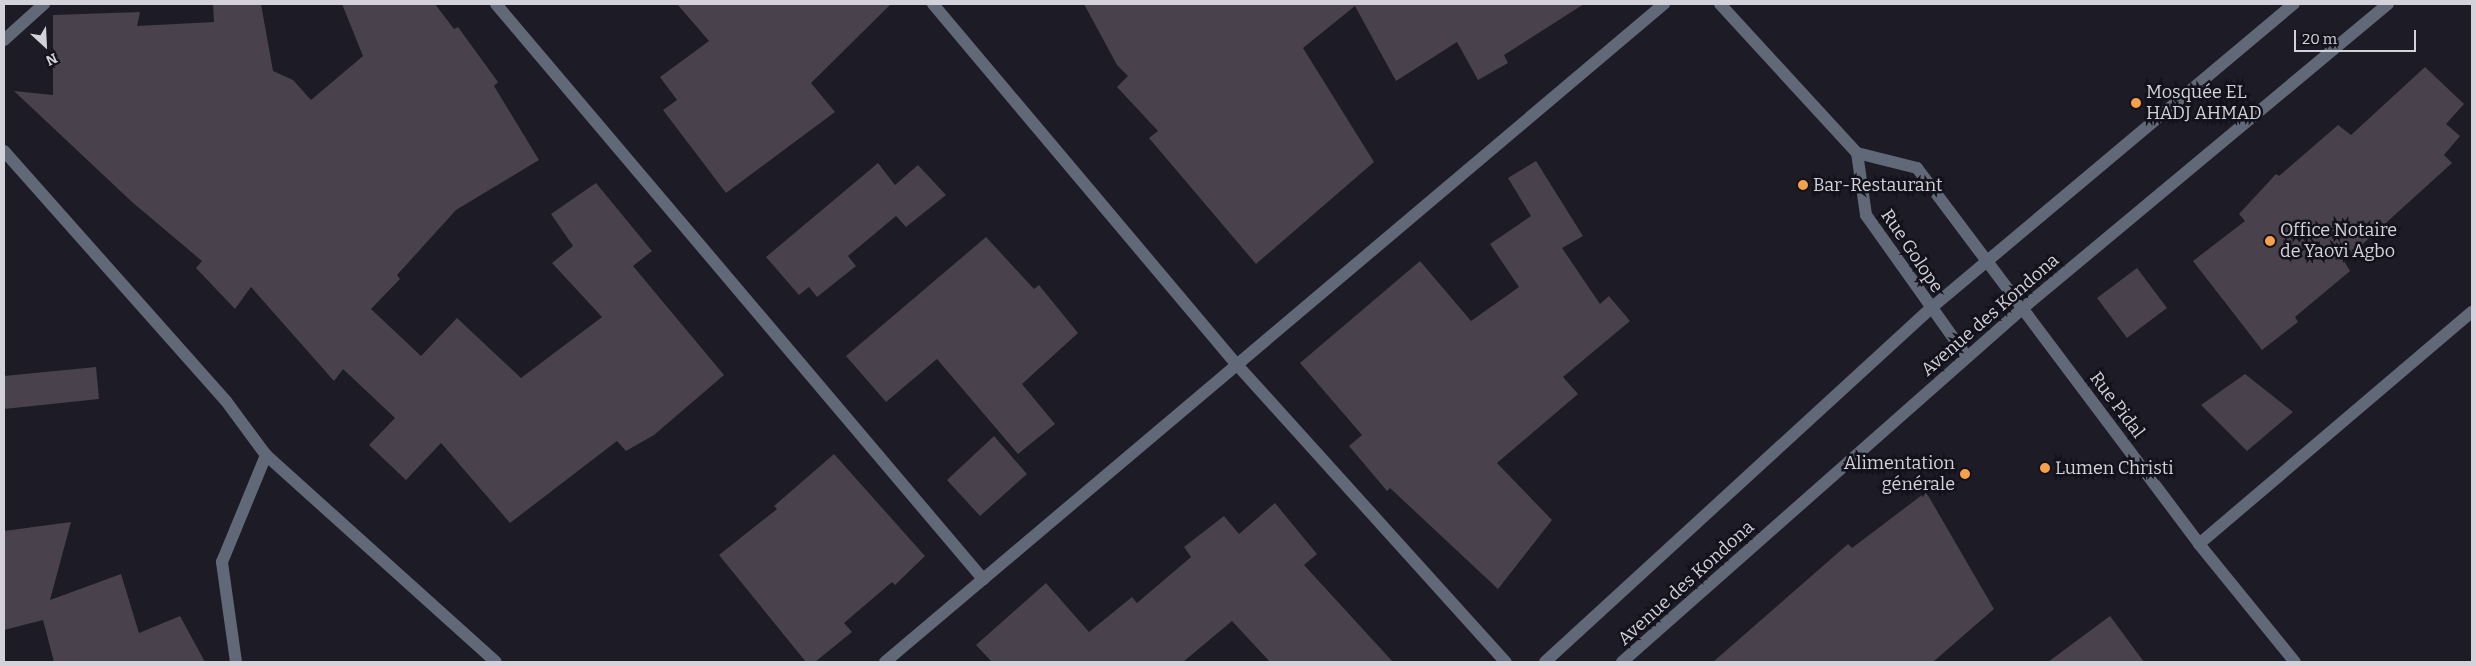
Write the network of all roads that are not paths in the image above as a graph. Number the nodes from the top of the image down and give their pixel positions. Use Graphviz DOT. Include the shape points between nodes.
graph roads {
  1 [pos="44,4"];
  2 [pos="496,4"];
  3 [pos="933,4"];
  4 [pos="1664,4"];
  5 [pos="1720,4"];
  6 [pos="2294,4"];
  7 [pos="2388,4"];
  8 [pos="4,40"];
  9 [pos="4,151"];
  10 [pos="1857,153"];
  11 [pos="1989,261"];
  12 [pos="2022,308"];
  13 [pos="1930,309"];
  14 [pos="2472,312"];
  15 [pos="1967,357"];
  16 [pos="1239,367"];
  17 [pos="266,455"];
  18 [pos="2199,544"];
  19 [pos="983,579"];
  20 [pos="236,662"];
  21 [pos="496,662"];
  22 [pos="885,662"];
  23 [pos="1506,662"];
  24 [pos="1545,662"];
  25 [pos="1622,662"];
  26 [pos="2295,662"];
  1 -- 8 [label="street"];
  2 -- 19 [label="street"];
  3 -- 16 [label="street"];
  4 -- 16 [label="street"];
  5 -- 10 [label="street"];
  6 -- 11 [label="street, Avenue des Kondona"];
  7 -- 12 [label="street, Avenue des Kondona"];
  9 -- 17 [label="street" via="226,401"];
  10 -- 11 [label="street" via="1917,168"];
  10 -- 13 [label="street, Rue Golope" via="1866,215"];
  11 -- 12 [label="street, Rue Pidal"];
  11 -- 13 [label="street, Avenue des Kondona"];
  12 -- 15 [label="street, Avenue des Kondona"];
  12 -- 18 [label="street, Rue Pidal"];
  13 -- 15 [label="street, Rue Golope"];
  13 -- 24 [label="street, Avenue des Kondona"];
  14 -- 18 [label="street"];
  15 -- 25 [label="street, Avenue des Kondona"];
  16 -- 19 [label="street"];
  16 -- 23 [label="street"];
  17 -- 20 [label="street" via="222,562"];
  17 -- 21 [label="street"];
  18 -- 26 [label="street, Rue Pidal"];
  19 -- 22 [label="street"];
}
